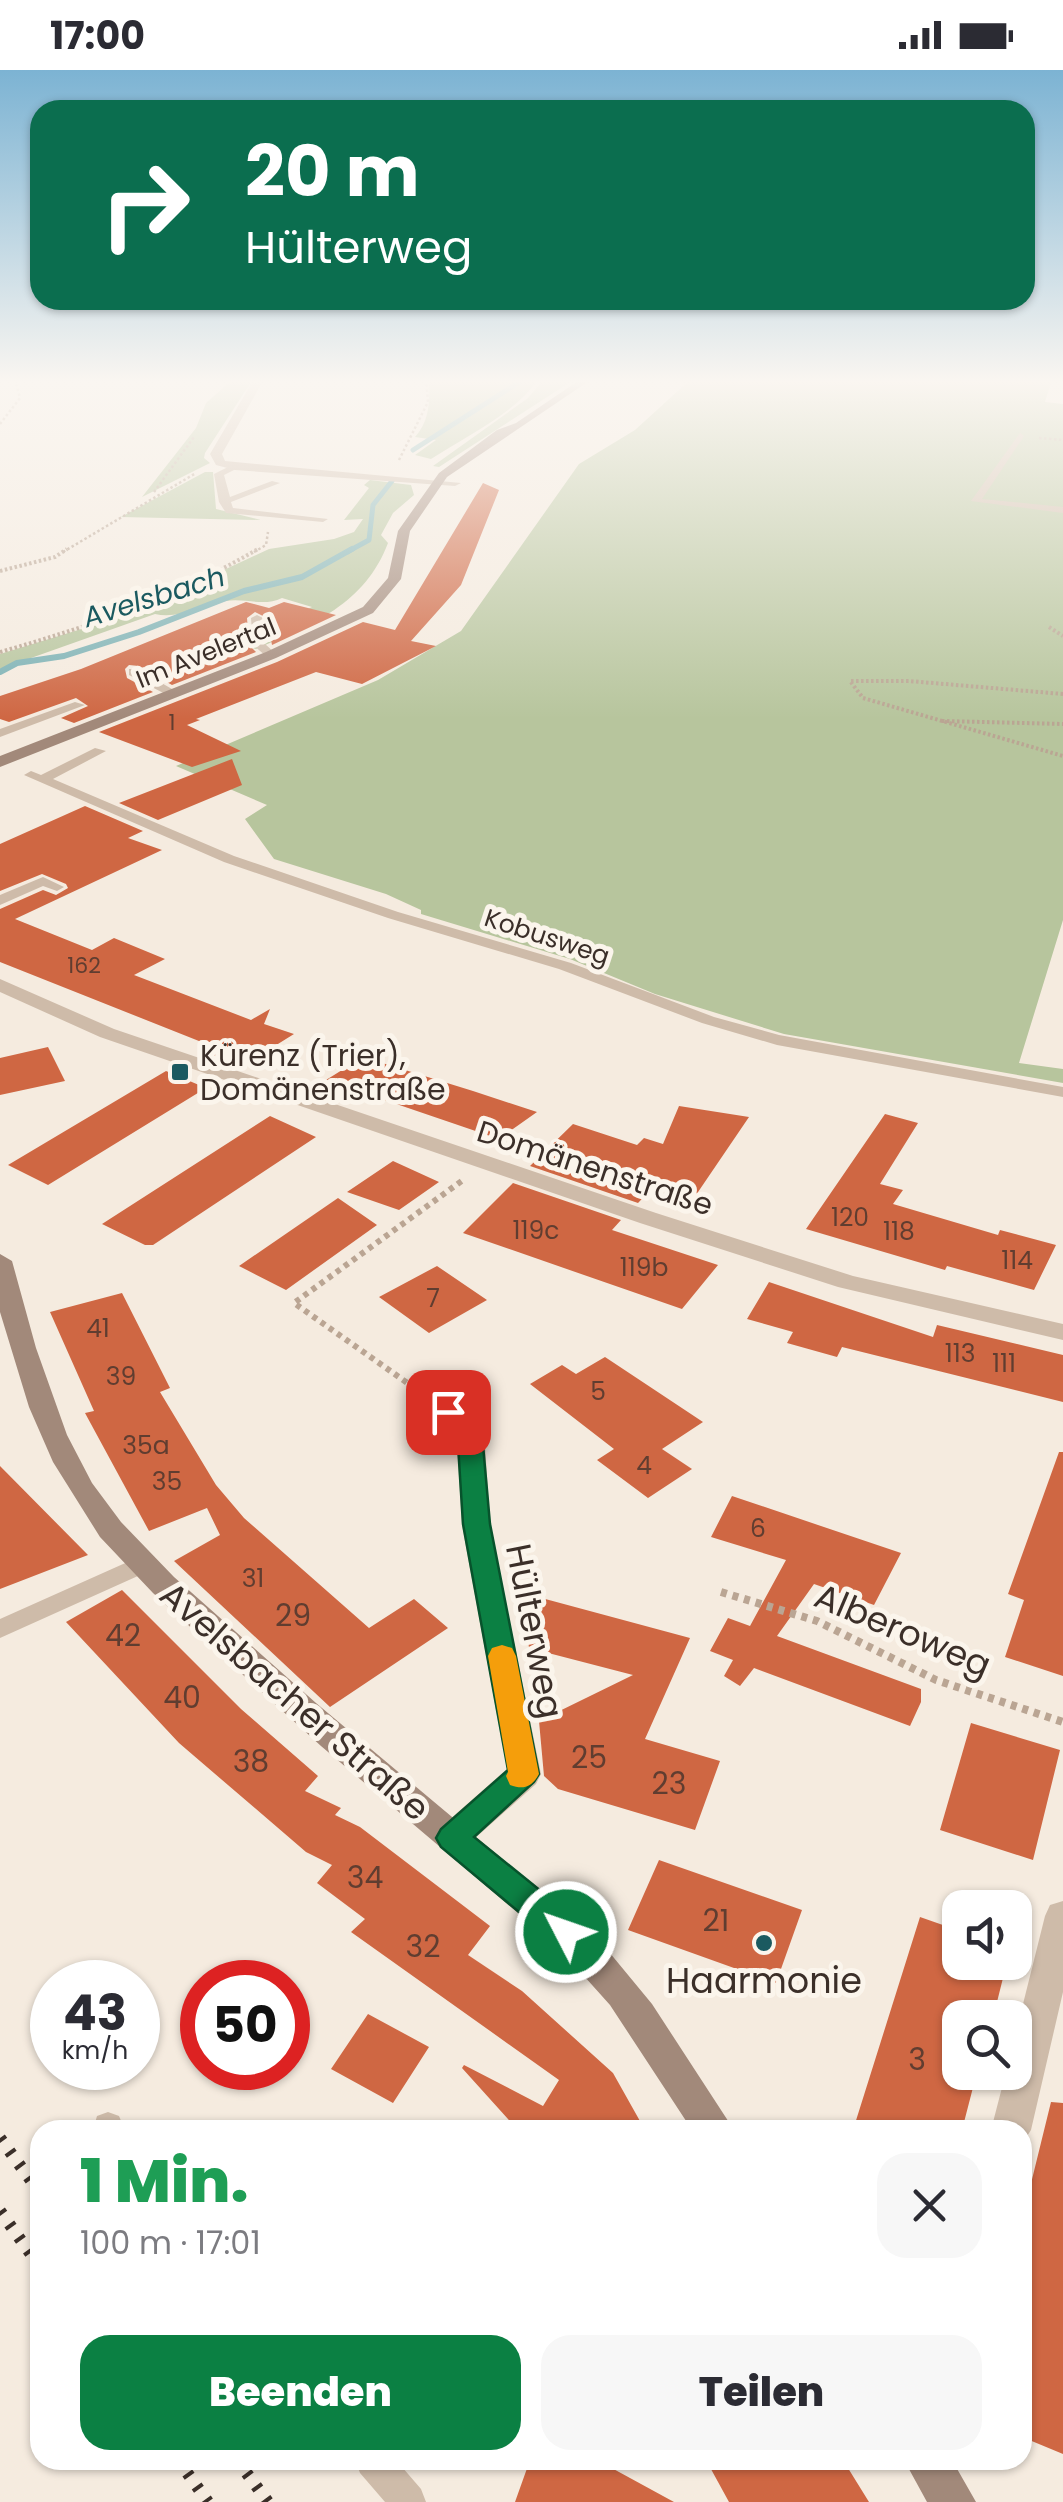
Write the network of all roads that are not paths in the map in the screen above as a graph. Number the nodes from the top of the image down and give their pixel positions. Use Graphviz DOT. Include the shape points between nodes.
graph roads {
  1 [pos="222,492"];
  2 [pos="249,492"];
  3 [pos="430,492"];
  4 [pos="448,492"];
  5 [pos="982,492"];
  6 [pos="224,502"];
  7 [pos="1063,510"];
  8 [pos="324,519"];
  9 [pos="401,562"];
  10 [pos="256,618"];
  11 [pos="271,655"];
  12 [pos="133,672"];
  13 [pos="173,694"];
  14 [pos="79,705"];
  15 [pos="0,733"];
  16 [pos="100,751"];
  17 [pos="5,760"];
  18 [pos="57,887"];
  19 [pos="0,901"];
  20 [pos="2,987"];
  21 [pos="1063,1092"];
  22 [pos="2,1280"];
  23 [pos="1063,1332"];
  24 [pos="448,1412"];
  25 [pos="141,1565"];
  26 [pos="0,1629"];
  27 [pos="452,1838"];
  28 [pos="1063,1916"];
  29 [pos="707,2120"];
  30 [pos="1013,2120"];
  31 [pos="381,2470"];
  32 [pos="933,2470"];
  33 [pos="408,2502"];
  34 [pos="954,2502"];
  1 -- 6 [label="lane"];
  2 -- 6 [label="lane"];
  3 -- 9 [label="main road, Im Avelertal" via="404,531"];
  4 -- 9 [label="main road, Im Avelertal"];
  5 -- 7 [label="lane" via="976,502"];
  6 -- 8 [label="lane" via="228,511"];
  9 -- 11 [label="main road, Im Avelertal" via="368,610"];
  10 -- 11 [label="lane" via="259,645"];
  11 -- 13 [label="main road, Im Avelertal"];
  12 -- 13 [label="lane"];
  13 -- 17 [label="main road, Im Avelertal"];
  14 -- 15 [label="lane"];
  15 -- 17 [label="lane"];
  16 -- 21 [label="lane, Kobusweg" via="36,778 229,859 565,966 708,1020 777,1040"];
  18 -- 19 [label="lane" via="43,881"];
  20 -- 23 [label="street, Domänenstraße" via="107,1033 847,1282"];
  22 -- 25 [label="main road, Avelsbacher Straße" via="66,1460"];
  24 -- 27 [label="street, Hülterweg" via="471,1445 476,1524 524,1774"];
  25 -- 26 [label="lane"];
  25 -- 27 [label="main road, Avelsbacher Straße"];
  27 -- 29 [label="main road, Avelsbacher Straße" via="547,1913 623,1991"];
  28 -- 30 [label="street"];
  31 -- 33 [label="lane"];
  32 -- 34 [label="main road"];
}
